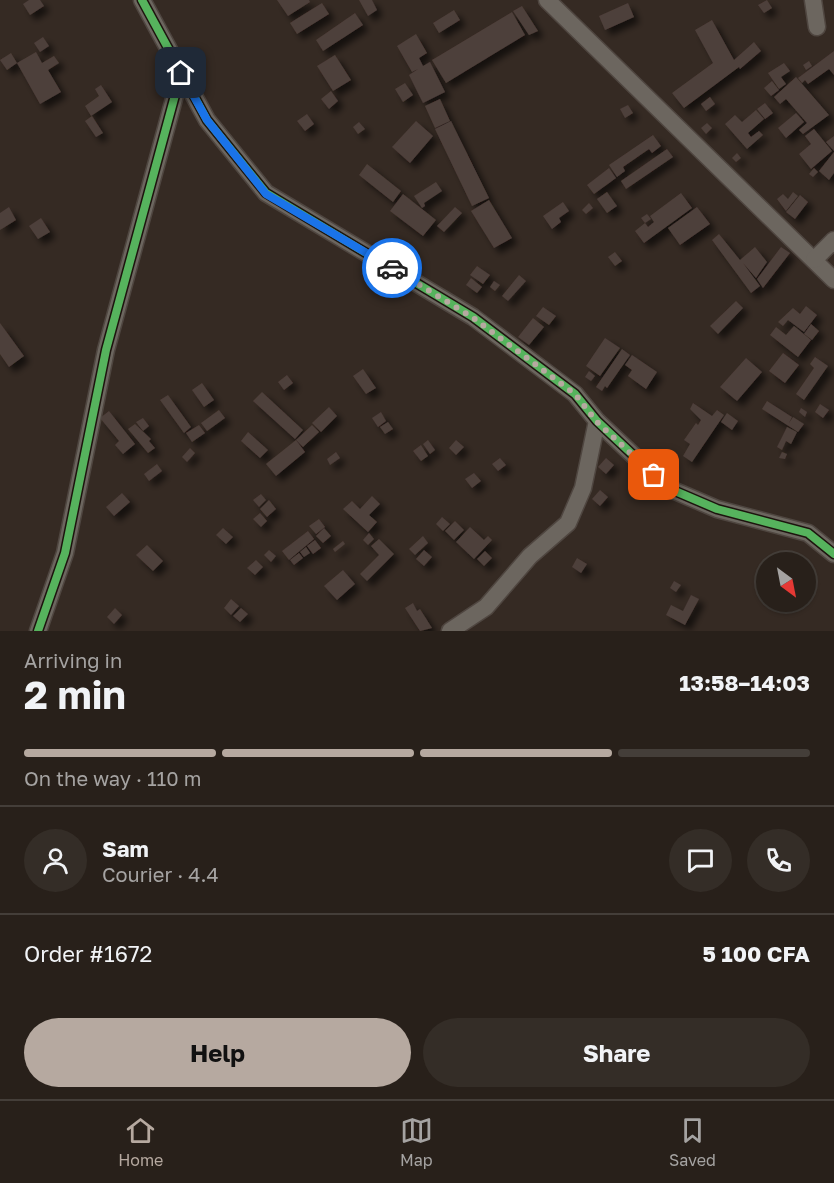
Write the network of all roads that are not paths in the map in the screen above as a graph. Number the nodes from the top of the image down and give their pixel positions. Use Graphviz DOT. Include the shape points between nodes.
graph roads {
  1 [pos="142,0"];
  2 [pos="547,0"];
  3 [pos="813,0"];
  4 [pos="817,27"];
  5 [pos="181,73"];
  6 [pos="834,240"];
  7 [pos="814,260"];
  8 [pos="834,280"];
  9 [pos="597,422"];
  10 [pos="834,554"];
  11 [pos="38,631"];
  12 [pos="450,631"];
  1 -- 5 [label="street"];
  2 -- 7 [label="street"];
  3 -- 4 [label="street"];
  5 -- 9 [label="street" via="207,120 266,194 472,317 575,394"];
  5 -- 11 [label="street" via="106,350 65,553"];
  6 -- 7 [label="street"];
  7 -- 8 [label="street"];
  9 -- 10 [label="street" via="668,488 717,509 808,533"];
  9 -- 12 [label="street" via="584,488 568,523 530,556 486,607"];
}
